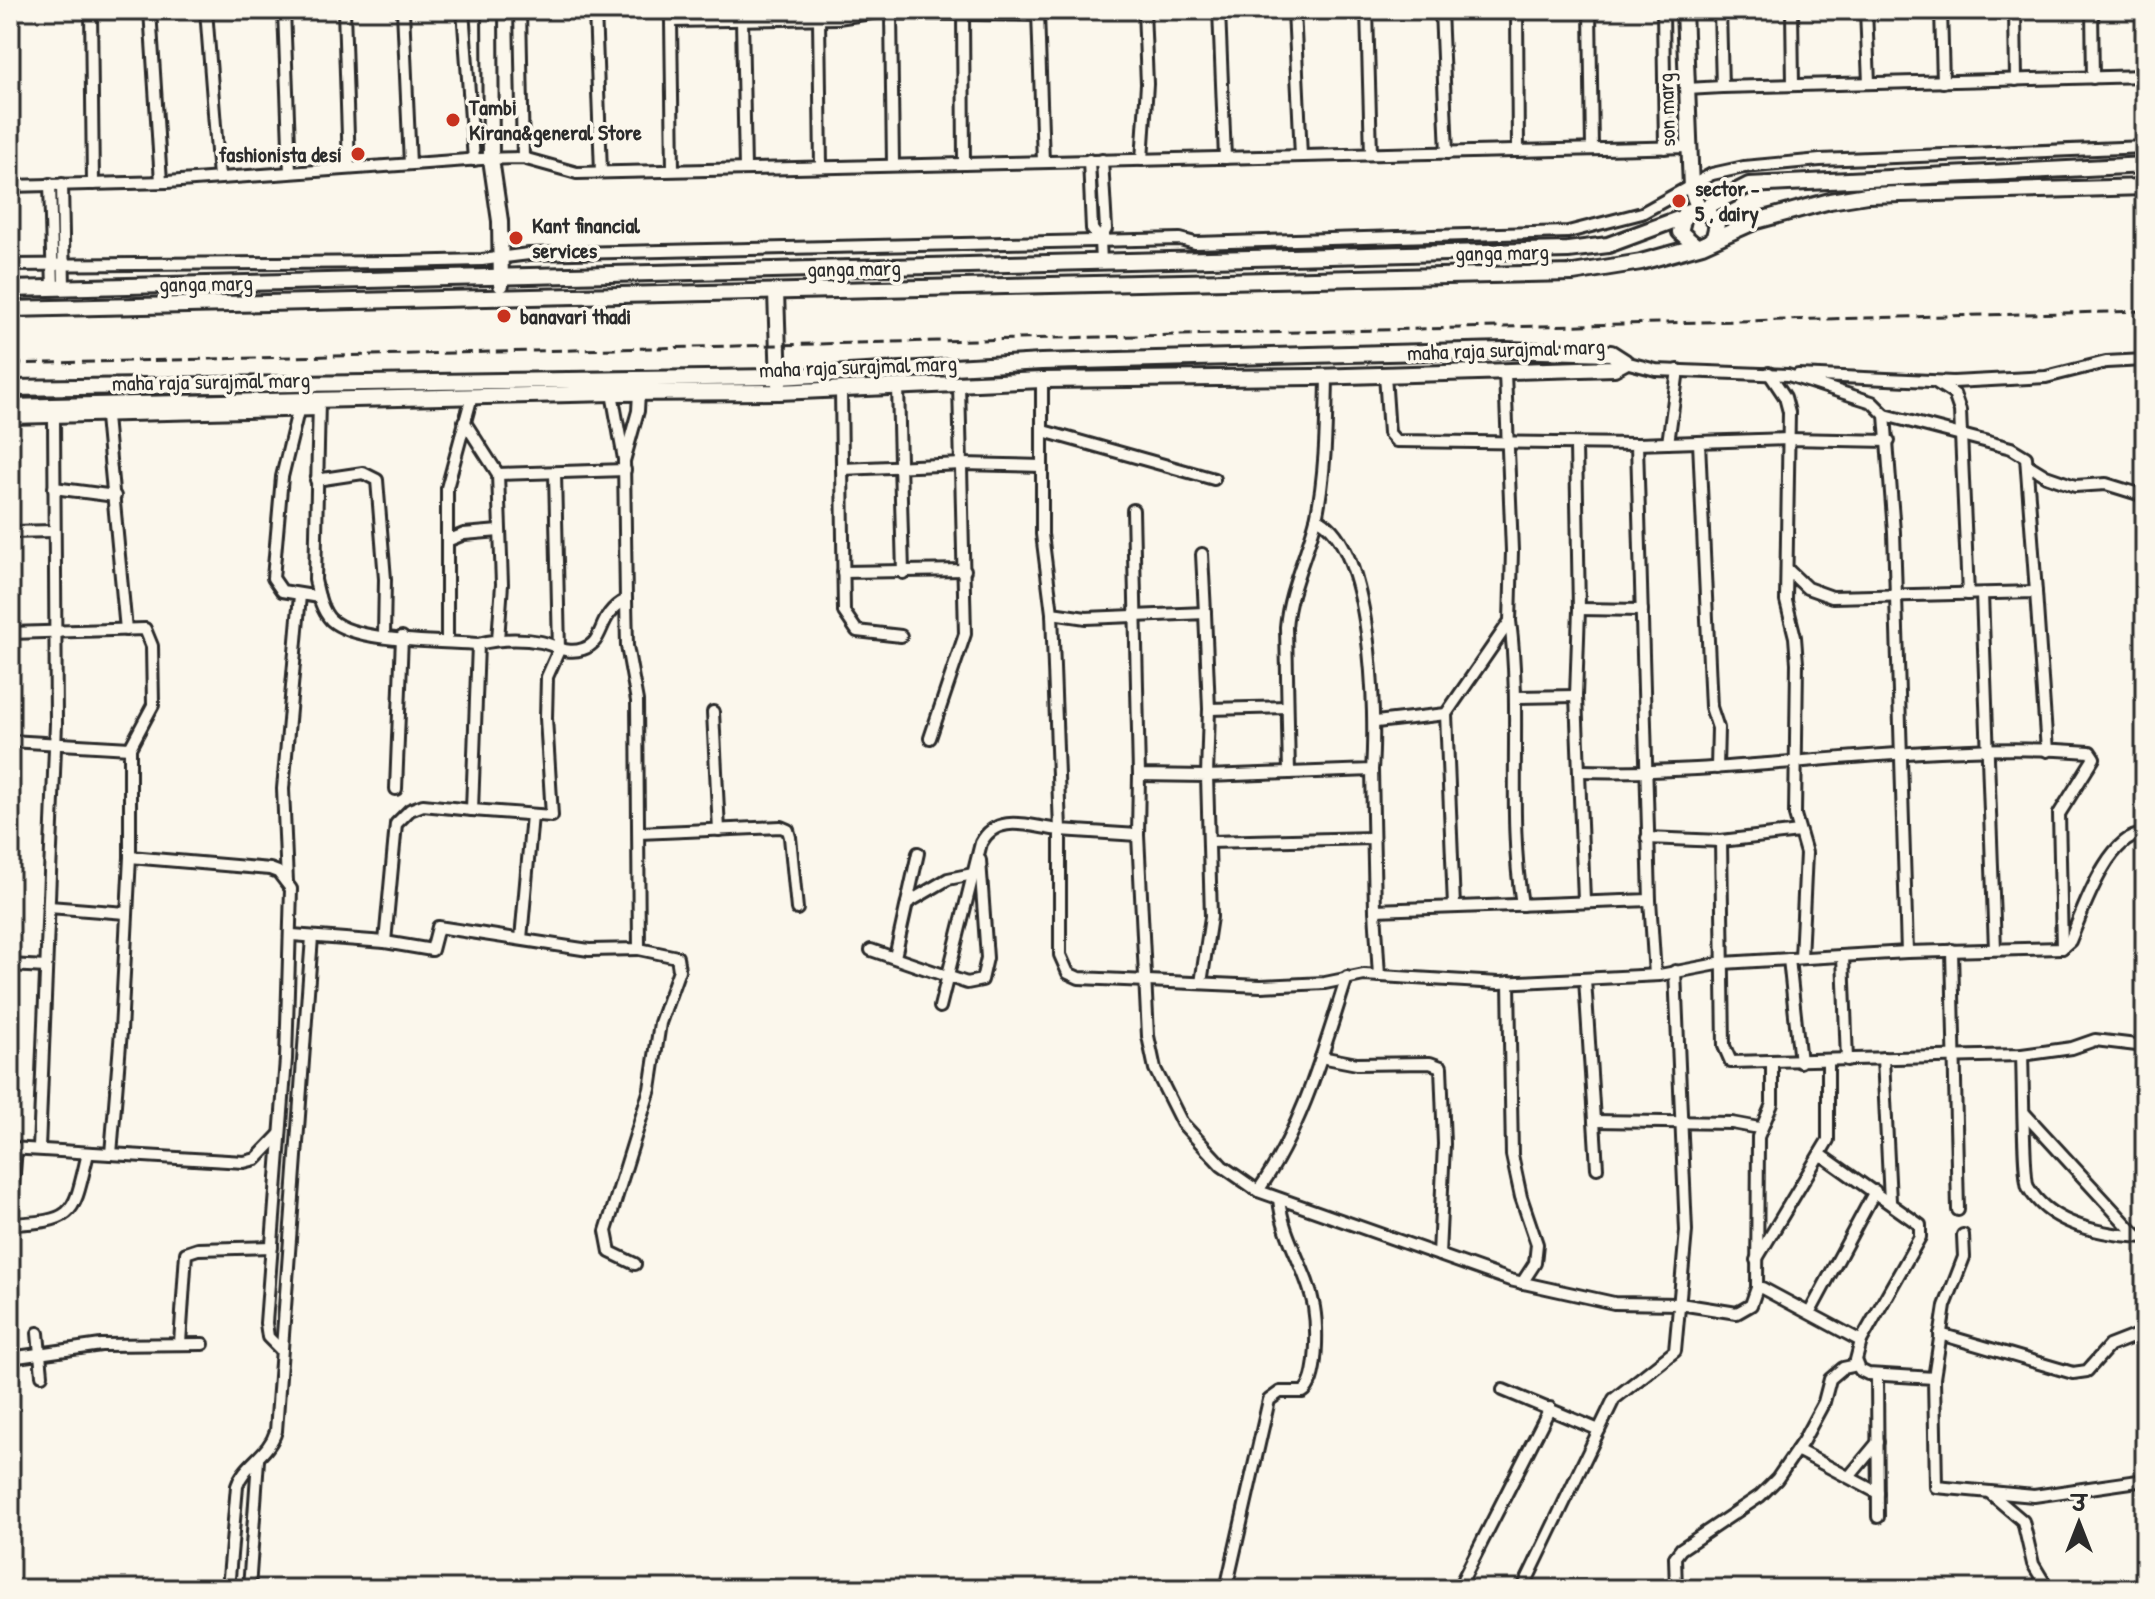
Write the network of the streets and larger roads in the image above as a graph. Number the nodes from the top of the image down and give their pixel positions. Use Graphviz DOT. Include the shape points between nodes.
graph roads {
  1 [pos="91,10"];
  2 [pos="150,10"];
  3 [pos="206,10"];
  4 [pos="284,10"];
  5 [pos="344,10"];
  6 [pos="403,10"];
  7 [pos="463,10"];
  8 [pos="490,10"];
  9 [pos="520,10"];
  10 [pos="595,10"];
  11 [pos="1144,10"];
  12 [pos="1219,10"];
  13 [pos="1294,10"];
  14 [pos="1367,10"];
  15 [pos="1441,10"];
  16 [pos="1517,10"];
  17 [pos="1590,10"];
  18 [pos="1663,10"];
  19 [pos="1684,10"];
  20 [pos="1720,10"];
  21 [pos="1792,10"];
  22 [pos="1866,10"];
  23 [pos="1941,10"];
  24 [pos="2015,10"];
  25 [pos="2092,10"];
  26 [pos="891,11"];
  27 [pos="964,11"];
  28 [pos="1038,12"];
  29 [pos="670,16"];
  30 [pos="742,19"];
  31 [pos="819,19"];
  32 [pos="10,63"];
  33 [pos="2145,76"];
  34 [pos="2093,78"];
  35 [pos="2016,80"];
  36 [pos="1943,82"];
  37 [pos="1869,83"];
  38 [pos="1793,85"];
  39 [pos="1722,87"];
  40 [pos="1687,89"];
  41 [pos="10,120"];
  42 [pos="1690,147"];
  43 [pos="2145,147"];
  44 [pos="1665,148"];
  45 [pos="1592,149"];
  46 [pos="1518,151"];
  47 [pos="10,153"];
  48 [pos="1447,153"];
  49 [pos="1371,154"];
  50 [pos="1301,156"];
  51 [pos="523,158"];
  52 [pos="1225,158"];
  53 [pos="491,159"];
  54 [pos="474,160"];
  55 [pos="1089,160"];
  56 [pos="1102,160"];
  57 [pos="1142,160"];
  58 [pos="1043,162"];
  59 [pos="410,164"];
  60 [pos="964,164"];
  61 [pos="893,165"];
  62 [pos="2145,165"];
  63 [pos="821,167"];
  64 [pos="349,168"];
  65 [pos="745,169"];
  66 [pos="673,170"];
  67 [pos="290,172"];
  68 [pos="601,172"];
  69 [pos="219,177"];
  70 [pos="161,182"];
  71 [pos="56,184"];
  72 [pos="93,184"];
  73 [pos="11,186"];
  74 [pos="2145,187"];
  75 [pos="1691,188"];
  76 [pos="1701,207"];
  77 [pos="1681,218"];
  78 [pos="1714,237"];
  79 [pos="1100,240"];
  80 [pos="1695,245"];
  81 [pos="502,257"];
  82 [pos="1101,262"];
  83 [pos="10,265"];
  84 [pos="58,265"];
  85 [pos="501,277"];
  86 [pos="58,288"];
  87 [pos="10,289"];
  88 [pos="776,292"];
  89 [pos="502,298"];
  90 [pos="10,309"];
  91 [pos="1505,350"];
  92 [pos="1325,355"];
  93 [pos="2145,360"];
  94 [pos="1041,362"];
  95 [pos="1625,362"];
  96 [pos="1678,370"];
  97 [pos="1505,373"];
  98 [pos="1769,373"];
  99 [pos="1385,375"];
  100 [pos="1788,375"];
  101 [pos="779,377"];
  102 [pos="1327,377"];
  103 [pos="1042,380"];
  104 [pos="1935,382"];
  105 [pos="319,383"];
  106 [pos="959,384"];
  107 [pos="898,387"];
  108 [pos="10,388"];
  109 [pos="841,390"];
  110 [pos="639,392"];
  111 [pos="779,392"];
  112 [pos="612,393"];
  113 [pos="472,396"];
  114 [pos="318,406"];
  115 [pos="10,407"];
  116 [pos="298,411"];
  117 [pos="1885,415"];
  118 [pos="106,417"];
  119 [pos="10,418"];
  120 [pos="54,419"];
  121 [pos="464,421"];
  122 [pos="1043,431"];
  123 [pos="1961,436"];
  124 [pos="1788,439"];
  125 [pos="1889,441"];
  126 [pos="1699,442"];
  127 [pos="1668,443"];
  128 [pos="1637,444"];
  129 [pos="1508,445"];
  130 [pos="1576,446"];
  131 [pos="963,464"];
  132 [pos="2028,465"];
  133 [pos="625,466"];
  134 [pos="1042,466"];
  135 [pos="900,467"];
  136 [pos="842,469"];
  137 [pos="555,473"];
  138 [pos="498,474"];
  139 [pos="1214,479"];
  140 [pos="316,480"];
  141 [pos="54,488"];
  142 [pos="115,496"];
  143 [pos="2145,496"];
  144 [pos="1133,510"];
  145 [pos="1316,518"];
  146 [pos="54,531"];
  147 [pos="499,531"];
  148 [pos="10,532"];
  149 [pos="447,541"];
  150 [pos="1202,554"];
  151 [pos="965,570"];
  152 [pos="1788,570"];
  153 [pos="843,572"];
  154 [pos="903,573"];
  155 [pos="2036,592"];
  156 [pos="1968,594"];
  157 [pos="1982,594"];
  158 [pos="300,595"];
  159 [pos="1895,595"];
  160 [pos="319,597"];
  161 [pos="626,600"];
  162 [pos="1579,609"];
  163 [pos="1642,610"];
  164 [pos="1052,613"];
  165 [pos="1205,613"];
  166 [pos="1135,616"];
  167 [pos="1510,621"];
  168 [pos="126,630"];
  169 [pos="10,633"];
  170 [pos="55,633"];
  171 [pos="384,636"];
  172 [pos="901,636"];
  173 [pos="402,637"];
  174 [pos="498,640"];
  175 [pos="447,641"];
  176 [pos="478,644"];
  177 [pos="559,650"];
  178 [pos="1576,696"];
  179 [pos="1517,697"];
  180 [pos="1287,707"];
  181 [pos="1209,709"];
  182 [pos="713,712"];
  183 [pos="1446,714"];
  184 [pos="1376,722"];
  185 [pos="930,738"];
  186 [pos="10,741"];
  187 [pos="55,744"];
  188 [pos="130,748"];
  189 [pos="1987,751"];
  190 [pos="2047,751"];
  191 [pos="1900,753"];
  192 [pos="1795,762"];
  193 [pos="1717,768"];
  194 [pos="1372,770"];
  195 [pos="1579,771"];
  196 [pos="1289,773"];
  197 [pos="1647,773"];
  198 [pos="1139,775"];
  199 [pos="1207,776"];
  200 [pos="396,789"];
  201 [pos="472,810"];
  202 [pos="532,815"];
  203 [pos="719,830"];
  204 [pos="1060,830"];
  205 [pos="1799,832"];
  206 [pos="639,833"];
  207 [pos="1138,835"];
  208 [pos="2145,835"];
  209 [pos="1373,838"];
  210 [pos="1647,838"];
  211 [pos="1721,841"];
  212 [pos="1209,842"];
  213 [pos="979,850"];
  214 [pos="918,853"];
  215 [pos="130,857"];
  216 [pos="973,874"];
  217 [pos="287,882"];
  218 [pos="1584,900"];
  219 [pos="1650,900"];
  220 [pos="907,903"];
  221 [pos="1522,905"];
  222 [pos="1454,906"];
  223 [pos="49,907"];
  224 [pos="797,909"];
  225 [pos="1375,910"];
  226 [pos="126,913"];
  227 [pos="292,935"];
  228 [pos="312,937"];
  229 [pos="521,939"];
  230 [pos="385,942"];
  231 [pos="2062,948"];
  232 [pos="639,949"];
  233 [pos="1995,949"];
  234 [pos="871,950"];
  235 [pos="1952,950"];
  236 [pos="1907,952"];
  237 [pos="1843,956"];
  238 [pos="895,957"];
  239 [pos="1795,959"];
  240 [pos="1723,963"];
  241 [pos="10,965"];
  242 [pos="46,967"];
  243 [pos="1675,971"];
  244 [pos="1655,975"];
  245 [pos="1379,976"];
  246 [pos="948,977"];
  247 [pos="1347,977"];
  248 [pos="1147,979"];
  249 [pos="1585,979"];
  250 [pos="1509,982"];
  251 [pos="1201,983"];
  252 [pos="940,1007"];
  253 [pos="2145,1046"];
  254 [pos="1952,1055"];
  255 [pos="2022,1055"];
  256 [pos="1321,1057"];
  257 [pos="1883,1058"];
  258 [pos="1847,1060"];
  259 [pos="1828,1061"];
  260 [pos="1800,1062"];
  261 [pos="1772,1063"];
  262 [pos="2024,1113"];
  263 [pos="1594,1121"];
  264 [pos="1680,1123"];
  265 [pos="1759,1128"];
  266 [pos="281,1133"];
  267 [pos="13,1148"];
  268 [pos="39,1149"];
  269 [pos="88,1153"];
  270 [pos="111,1154"];
  271 [pos="1820,1154"];
  272 [pos="1597,1168"];
  273 [pos="1258,1191"];
  274 [pos="1875,1191"];
  275 [pos="1279,1199"];
  276 [pos="1890,1201"];
  277 [pos="1958,1210"];
  278 [pos="10,1223"];
  279 [pos="1963,1235"];
  280 [pos="2141,1237"];
  281 [pos="272,1247"];
  282 [pos="1439,1255"];
  283 [pos="1755,1262"];
  284 [pos="635,1264"];
  285 [pos="1522,1283"];
  286 [pos="1757,1288"];
  287 [pos="1680,1304"];
  288 [pos="1810,1312"];
  289 [pos="2145,1332"];
  290 [pos="38,1333"];
  291 [pos="1940,1334"];
  292 [pos="1861,1341"];
  293 [pos="180,1343"];
  294 [pos="203,1344"];
  295 [pos="280,1349"];
  296 [pos="40,1353"];
  297 [pos="10,1358"];
  298 [pos="1857,1365"];
  299 [pos="42,1375"];
  300 [pos="1877,1376"];
  301 [pos="1934,1378"];
  302 [pos="1503,1390"];
  303 [pos="1550,1408"];
  304 [pos="1599,1430"];
  305 [pos="1878,1442"];
  306 [pos="1797,1450"];
  307 [pos="258,1460"];
  308 [pos="1849,1477"];
  309 [pos="2145,1480"];
  310 [pos="1988,1491"];
  311 [pos="1878,1493"];
  312 [pos="1878,1517"];
  313 [pos="1523,1588"];
  314 [pos="228,1589"];
  315 [pos="249,1589"];
  316 [pos="1226,1589"];
  317 [pos="1458,1589"];
  318 [pos="1676,1589"];
  319 [pos="2048,1589"];
  1 -- 72 [label="street"];
  2 -- 70 [label="street"];
  3 -- 69 [label="street"];
  4 -- 67 [label="street"];
  5 -- 64 [label="street"];
  6 -- 59 [label="street"];
  7 -- 54 [label="street"];
  8 -- 53 [label="street"];
  9 -- 51 [label="street"];
  10 -- 68 [label="street"];
  11 -- 57 [label="street"];
  12 -- 52 [label="street"];
  13 -- 50 [label="street"];
  14 -- 49 [label="street"];
  15 -- 48 [label="street"];
  16 -- 46 [label="street"];
  17 -- 45 [label="street"];
  18 -- 44 [label="street"];
  19 -- 40 [label="street, son marg"];
  20 -- 39 [label="street"];
  21 -- 38 [label="street"];
  22 -- 37 [label="street"];
  23 -- 36 [label="street"];
  24 -- 35 [label="street"];
  25 -- 34 [label="street"];
  26 -- 27 [label="street"];
  26 -- 31 [label="street"];
  26 -- 61 [label="street"];
  27 -- 28 [label="street"];
  27 -- 60 [label="street"];
  28 -- 58 [label="street"];
  29 -- 30 [label="street"];
  29 -- 66 [label="street"];
  30 -- 31 [label="street"];
  30 -- 65 [label="street"];
  31 -- 63 [label="street"];
  32 -- 41 [label="street"];
  33 -- 34 [label="street"];
  34 -- 35 [label="street"];
  35 -- 36 [label="street"];
  36 -- 37 [label="street"];
  37 -- 38 [label="street"];
  38 -- 39 [label="street"];
  39 -- 40 [label="street"];
  40 -- 42 [label="street, son marg"];
  42 -- 44 [label="street"];
  42 -- 75 [label="street, son marg"];
  43 -- 75 [label="street" via="1793,162 1712,174"];
  44 -- 45 [label="street"];
  45 -- 46 [label="street"];
  46 -- 48 [label="street"];
  47 -- 73 [label="street"];
  48 -- 49 [label="street"];
  49 -- 50 [label="street"];
  50 -- 52 [label="street"];
  51 -- 53 [label="street"];
  51 -- 68 [label="street" via="560,170"];
  52 -- 57 [label="street"];
  53 -- 54 [label="street"];
  53 -- 81 [label="street"];
  54 -- 59 [label="street"];
  55 -- 56 [label="street"];
  55 -- 58 [label="street"];
  55 -- 79 [label="street" via="1092,229"];
  56 -- 57 [label="street"];
  56 -- 79 [label="street" via="1106,229"];
  58 -- 60 [label="street"];
  59 -- 64 [label="street"];
  60 -- 61 [label="street"];
  61 -- 63 [label="street"];
  62 -- 76 [label="street" via="1749,185"];
  63 -- 65 [label="street"];
  64 -- 67 [label="street"];
  65 -- 66 [label="street"];
  66 -- 68 [label="street"];
  67 -- 69 [label="street"];
  69 -- 70 [label="street"];
  70 -- 72 [label="street"];
  71 -- 72 [label="street"];
  71 -- 73 [label="street"];
  71 -- 84 [label="street"];
  74 -- 78 [label="street" via="1867,195 1830,201"];
  75 -- 76 [label="street, son marg"];
  75 -- 79 [label="street" via="1642,213 1568,232 1195,243"];
  76 -- 77 [label="street"];
  76 -- 78 [label="street" via="1717,224"];
  77 -- 80 [label="street" via="1683,238"];
  77 -- 82 [label="street, ganga marg" via="1608,245 1568,250"];
  78 -- 80 [label="street"];
  79 -- 81 [label="street"];
  79 -- 82 [label="street"];
  80 -- 88 [label="street, ganga marg" via="1641,262 1573,273"];
  81 -- 84 [label="street"];
  81 -- 85 [label="street"];
  82 -- 85 [label="street, ganga marg"];
  83 -- 84 [label="street"];
  84 -- 86 [label="street"];
  85 -- 86 [label="street, ganga marg"];
  85 -- 89 [label="street"];
  86 -- 87 [label="street, ganga marg"];
  88 -- 89 [label="street, ganga marg"];
  88 -- 101 [label="street"];
  89 -- 90 [label="street, ganga marg"];
  91 -- 92 [label="street, maha raja surajmal marg"];
  91 -- 95 [label="street, maha raja surajmal marg" via="1611,353"];
  91 -- 97 [label="street"];
  92 -- 94 [label="street, maha raja surajmal marg"];
  92 -- 102 [label="street"];
  93 -- 104 [label="street" via="2106,362 2046,377"];
  94 -- 101 [label="street, maha raja surajmal marg"];
  94 -- 103 [label="street"];
  95 -- 96 [label="street"];
  95 -- 97 [label="street, maha raja surajmal marg" via="1614,368"];
  96 -- 98 [label="street"];
  96 -- 127 [label="street"];
  97 -- 99 [label="street, maha raja surajmal marg"];
  97 -- 129 [label="street"];
  98 -- 100 [label="street"];
  98 -- 124 [label="street" via="1788,405"];
  99 -- 102 [label="street, maha raja surajmal marg"];
  99 -- 129 [label="street" via="1392,439"];
  100 -- 104 [label="street"];
  100 -- 117 [label="street" via="1872,402"];
  101 -- 105 [label="street, maha raja surajmal marg"];
  101 -- 111 [label="street"];
  102 -- 103 [label="street, maha raja surajmal marg"];
  102 -- 145 [label="street" via="1326,464"];
  103 -- 106 [label="street, maha raja surajmal marg"];
  103 -- 122 [label="street"];
  104 -- 123 [label="street" via="1958,402"];
  105 -- 108 [label="street, maha raja surajmal marg"];
  105 -- 114 [label="street"];
  106 -- 107 [label="street, maha raja surajmal marg"];
  106 -- 131 [label="street"];
  107 -- 109 [label="street, maha raja surajmal marg"];
  107 -- 135 [label="street"];
  109 -- 111 [label="street, maha raja surajmal marg"];
  109 -- 136 [label="street"];
  110 -- 111 [label="street, maha raja surajmal marg"];
  110 -- 112 [label="street, maha raja surajmal marg"];
  110 -- 133 [label="street"];
  112 -- 113 [label="street, maha raja surajmal marg"];
  112 -- 133 [label="street"];
  113 -- 114 [label="street, maha raja surajmal marg"];
  113 -- 121 [label="street"];
  114 -- 115 [label="street, maha raja surajmal marg"];
  114 -- 116 [label="street"];
  114 -- 140 [label="street"];
  116 -- 118 [label="street"];
  116 -- 158 [label="street" via="282,477 273,578 282,591"];
  117 -- 123 [label="street"];
  117 -- 125 [label="street"];
  118 -- 120 [label="street"];
  118 -- 142 [label="street"];
  119 -- 120 [label="street"];
  120 -- 141 [label="street"];
  121 -- 138 [label="street"];
  121 -- 149 [label="street" via="447,488"];
  122 -- 134 [label="street"];
  122 -- 139 [label="street"];
  123 -- 132 [label="street" via="2021,452"];
  123 -- 156 [label="street"];
  124 -- 125 [label="street"];
  124 -- 126 [label="street"];
  124 -- 152 [label="street"];
  125 -- 159 [label="street"];
  126 -- 127 [label="street"];
  126 -- 193 [label="street"];
  127 -- 128 [label="street"];
  128 -- 130 [label="street"];
  128 -- 163 [label="street"];
  129 -- 130 [label="street"];
  129 -- 167 [label="street"];
  130 -- 162 [label="street"];
  131 -- 134 [label="street"];
  131 -- 135 [label="street"];
  131 -- 151 [label="street"];
  132 -- 143 [label="street" via="2075,486 2106,484"];
  132 -- 155 [label="street"];
  133 -- 137 [label="street"];
  133 -- 161 [label="street"];
  134 -- 164 [label="street" via="1042,534"];
  135 -- 136 [label="street"];
  135 -- 154 [label="street"];
  136 -- 153 [label="street"];
  137 -- 138 [label="street"];
  137 -- 177 [label="street"];
  138 -- 147 [label="street"];
  140 -- 160 [label="street"];
  140 -- 171 [label="street" via="363,473 377,480"];
  141 -- 142 [label="street"];
  141 -- 146 [label="street"];
  142 -- 168 [label="street"];
  144 -- 166 [label="street"];
  145 -- 180 [label="street" via="1288,604"];
  145 -- 184 [label="street" via="1335,531 1348,558 1367,626"];
  146 -- 148 [label="street"];
  146 -- 170 [label="street"];
  147 -- 149 [label="street"];
  147 -- 174 [label="street"];
  149 -- 175 [label="street"];
  150 -- 165 [label="street"];
  151 -- 154 [label="street"];
  151 -- 185 [label="street" via="962,649"];
  152 -- 159 [label="street" via="1819,595"];
  152 -- 192 [label="street" via="1786,601 1797,663"];
  153 -- 154 [label="street"];
  153 -- 172 [label="street" via="849,624 868,634"];
  155 -- 157 [label="street"];
  155 -- 190 [label="street"];
  156 -- 157 [label="street"];
  156 -- 159 [label="street"];
  157 -- 189 [label="street"];
  158 -- 160 [label="street"];
  158 -- 217 [label="street" via="283,789"];
  159 -- 191 [label="street"];
  160 -- 171 [label="street" via="332,620"];
  161 -- 177 [label="street" via="605,616 596,641 585,649"];
  161 -- 206 [label="street" via="637,701"];
  162 -- 163 [label="street"];
  162 -- 178 [label="street"];
  163 -- 197 [label="street"];
  164 -- 166 [label="street"];
  164 -- 204 [label="street"];
  165 -- 166 [label="street"];
  165 -- 181 [label="street"];
  166 -- 198 [label="street"];
  167 -- 179 [label="street"];
  167 -- 183 [label="street"];
  168 -- 170 [label="street"];
  168 -- 188 [label="street" via="145,629 152,646 152,713"];
  169 -- 170 [label="street"];
  170 -- 187 [label="street"];
  171 -- 173 [label="street"];
  173 -- 175 [label="street"];
  173 -- 200 [label="street"];
  174 -- 176 [label="street"];
  174 -- 177 [label="street" via="545,643"];
  175 -- 176 [label="street"];
  176 -- 201 [label="street"];
  177 -- 202 [label="street" via="547,677 552,816"];
  178 -- 179 [label="street"];
  178 -- 195 [label="street"];
  179 -- 221 [label="street" via="1512,728"];
  180 -- 181 [label="street"];
  180 -- 196 [label="street"];
  181 -- 199 [label="street"];
  182 -- 203 [label="street"];
  183 -- 184 [label="street"];
  183 -- 222 [label="street"];
  184 -- 194 [label="street"];
  186 -- 187 [label="street"];
  187 -- 188 [label="street"];
  187 -- 223 [label="street"];
  188 -- 215 [label="street"];
  189 -- 190 [label="street"];
  189 -- 191 [label="street"];
  189 -- 233 [label="street"];
  190 -- 231 [label="street" via="2090,752 2094,758 2059,814"];
  191 -- 192 [label="street"];
  191 -- 236 [label="street"];
  192 -- 193 [label="street"];
  192 -- 205 [label="street"];
  193 -- 197 [label="street"];
  194 -- 196 [label="street"];
  194 -- 209 [label="street"];
  195 -- 197 [label="street"];
  195 -- 218 [label="street"];
  196 -- 199 [label="street"];
  197 -- 210 [label="street"];
  198 -- 199 [label="street"];
  198 -- 207 [label="street"];
  199 -- 212 [label="street"];
  201 -- 202 [label="street"];
  201 -- 230 [label="street" via="423,805 396,824"];
  202 -- 229 [label="street"];
  203 -- 206 [label="street"];
  203 -- 224 [label="street" via="788,830"];
  204 -- 207 [label="street"];
  204 -- 213 [label="street" via="1003,823 986,833"];
  204 -- 248 [label="street" via="1063,967 1079,978"];
  205 -- 211 [label="street"];
  205 -- 239 [label="street" via="1806,853"];
  206 -- 232 [label="street"];
  207 -- 248 [label="street"];
  208 -- 231 [label="street" via="2127,838 2116,849"];
  209 -- 212 [label="street"];
  209 -- 225 [label="street"];
  210 -- 211 [label="street"];
  210 -- 219 [label="street"];
  211 -- 240 [label="street"];
  212 -- 251 [label="street" via="1211,917"];
  213 -- 216 [label="street"];
  213 -- 246 [label="street" via="986,971 978,983"];
  214 -- 220 [label="street"];
  215 -- 217 [label="street" via="251,866 278,872"];
  215 -- 226 [label="street"];
  216 -- 220 [label="street" via="948,879"];
  216 -- 246 [label="street"];
  217 -- 227 [label="street" via="293,903"];
  218 -- 219 [label="street"];
  218 -- 221 [label="street"];
  219 -- 244 [label="street"];
  220 -- 238 [label="street"];
  221 -- 222 [label="street"];
  222 -- 225 [label="street"];
  223 -- 226 [label="street"];
  223 -- 242 [label="street"];
  225 -- 245 [label="street"];
  226 -- 270 [label="street"];
  227 -- 228 [label="street"];
  227 -- 266 [label="street"];
  228 -- 230 [label="street"];
  228 -- 295 [label="street"];
  229 -- 230 [label="street" via="438,927 432,950"];
  229 -- 232 [label="street" via="589,950"];
  231 -- 233 [label="street"];
  232 -- 284 [label="street" via="677,957 679,970 660,1023 650,1089 606,1231 610,1252"];
  233 -- 235 [label="street"];
  234 -- 238 [label="street"];
  235 -- 236 [label="street"];
  235 -- 254 [label="street"];
  236 -- 237 [label="street"];
  237 -- 239 [label="street"];
  237 -- 258 [label="street"];
  238 -- 246 [label="street"];
  239 -- 240 [label="street"];
  239 -- 260 [label="street"];
  240 -- 243 [label="street"];
  240 -- 261 [label="street" via="1727,1058"];
  241 -- 242 [label="street"];
  242 -- 268 [label="street"];
  243 -- 244 [label="street"];
  243 -- 264 [label="street"];
  244 -- 249 [label="street"];
  245 -- 247 [label="street"];
  245 -- 250 [label="street"];
  246 -- 252 [label="street"];
  247 -- 251 [label="street" via="1298,985"];
  247 -- 256 [label="street"];
  248 -- 251 [label="street"];
  248 -- 273 [label="street" via="1148,1036 1155,1069 1182,1123 1222,1166"];
  249 -- 250 [label="street"];
  249 -- 263 [label="street"];
  250 -- 285 [label="street" via="1512,1155 1537,1244 1535,1263"];
  253 -- 255 [label="street" via="2095,1040"];
  254 -- 255 [label="street"];
  254 -- 257 [label="street"];
  254 -- 277 [label="street"];
  255 -- 262 [label="street"];
  256 -- 273 [label="street" via="1293,1136"];
  256 -- 282 [label="street" via="1441,1067"];
  257 -- 258 [label="street"];
  257 -- 276 [label="street"];
  258 -- 259 [label="street"];
  259 -- 260 [label="street"];
  259 -- 271 [label="street" via="1830,1127"];
  260 -- 261 [label="street"];
  261 -- 265 [label="street" via="1770,1113"];
  262 -- 280 [label="street"];
  262 -- 280 [label="street" via="2027,1185 2042,1202 2077,1225"];
  263 -- 264 [label="street"];
  263 -- 272 [label="street"];
  264 -- 265 [label="street"];
  264 -- 287 [label="street" via="1686,1231"];
  265 -- 283 [label="street"];
  266 -- 270 [label="street" via="256,1159 244,1162"];
  266 -- 281 [label="street"];
  267 -- 268 [label="street"];
  267 -- 278 [label="street"];
  268 -- 269 [label="street"];
  269 -- 270 [label="street"];
  269 -- 278 [label="street" via="78,1195 65,1216"];
  271 -- 274 [label="street"];
  271 -- 283 [label="street"];
  273 -- 275 [label="street"];
  274 -- 276 [label="street"];
  274 -- 288 [label="street"];
  275 -- 282 [label="street"];
  275 -- 316 [label="street" via="1285,1233 1315,1309 1313,1379 1303,1392 1280,1392 1269,1400"];
  276 -- 292 [label="street" via="1916,1219 1922,1231"];
  279 -- 291 [label="street" via="1964,1257"];
  281 -- 293 [label="street" via="186,1253"];
  281 -- 295 [label="street" via="266,1323 268,1337"];
  282 -- 285 [label="street"];
  283 -- 286 [label="street"];
  285 -- 287 [label="street" via="1614,1303"];
  286 -- 287 [label="street" via="1743,1312"];
  286 -- 288 [label="street"];
  287 -- 304 [label="street" via="1675,1351 1614,1399"];
  288 -- 292 [label="street"];
  289 -- 291 [label="street" via="2109,1346 2087,1371 2073,1373"];
  290 -- 296 [label="street"];
  291 -- 301 [label="street"];
  292 -- 298 [label="street"];
  293 -- 294 [label="street"];
  293 -- 296 [label="street"];
  295 -- 307 [label="street" via="276,1431"];
  296 -- 297 [label="street"];
  296 -- 299 [label="street"];
  298 -- 300 [label="street"];
  298 -- 306 [label="street" via="1830,1379 1824,1402"];
  300 -- 301 [label="street"];
  300 -- 305 [label="street"];
  301 -- 310 [label="street" via="1936,1487"];
  302 -- 303 [label="street"];
  303 -- 304 [label="street"];
  303 -- 317 [label="street"];
  304 -- 313 [label="street"];
  305 -- 308 [label="street"];
  305 -- 311 [label="street"];
  306 -- 308 [label="street"];
  306 -- 318 [label="street" via="1760,1496 1681,1549 1675,1557"];
  307 -- 314 [label="street" via="237,1486"];
  307 -- 315 [label="street"];
  308 -- 311 [label="street"];
  309 -- 310 [label="street" via="2034,1496"];
  310 -- 319 [label="street" via="2023,1521 2033,1564"];
  311 -- 312 [label="street"];
}
